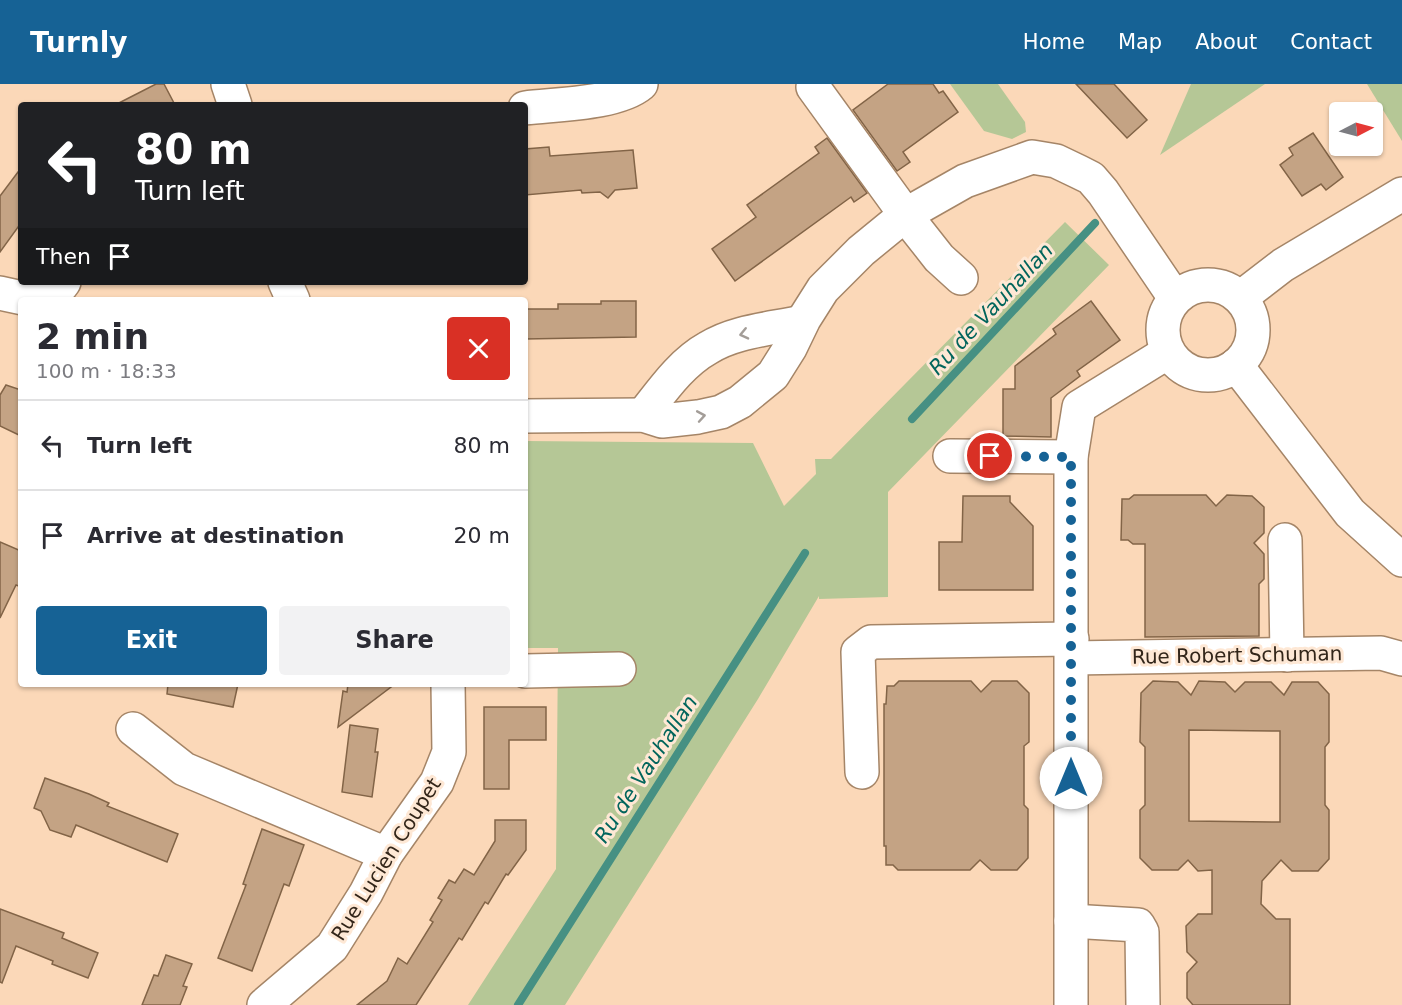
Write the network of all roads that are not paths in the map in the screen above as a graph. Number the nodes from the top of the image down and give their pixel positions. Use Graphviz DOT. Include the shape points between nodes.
graph roads {
  1 [pos="228,84"];
  2 [pos="521,84"];
  3 [pos="641,84"];
  4 [pos="813,87"];
  5 [pos="234,102"];
  6 [pos="523,102"];
  7 [pos="528,106"];
  8 [pos="1402,194"];
  9 [pos="905,215"];
  10 [pos="961,278"];
  11 [pos="62,285"];
  12 [pos="0,293"];
  13 [pos="18,297"];
  14 [pos="32,297"];
  15 [pos="1175,298"];
  16 [pos="1240,298"];
  17 [pos="802,322"];
  18 [pos="1168,352"];
  19 [pos="1236,365"];
  20 [pos="643,415"];
  21 [pos="528,416"];
  22 [pos="950,456"];
  23 [pos="1071,457"];
  24 [pos="1285,540"];
  25 [pos="1402,560"];
  26 [pos="1072,649"];
  27 [pos="1287,655"];
  28 [pos="1402,658"];
  29 [pos="619,669"];
  30 [pos="528,670"];
  31 [pos="448,687"];
  32 [pos="133,729"];
  33 [pos="862,772"];
  34 [pos="386,854"];
  35 [pos="1071,921"];
  36 [pos="264,1005"];
  37 [pos="1071,1005"];
  38 [pos="1143,1005"];
  1 -- 5 [label="street"];
  2 -- 6 [label="street"];
  3 -- 7 [label="street" via="615,98"];
  4 -- 9 [label="street"];
  8 -- 16 [label="street" via="1283,265"];
  9 -- 10 [label="street" via="939,258"];
  9 -- 15 [label="street" via="996,168 1032,156 1056,161 1091,178"];
  9 -- 17 [label="street" via="823,289"];
  11 -- 14 [label="street"];
  12 -- 13 [label="street"];
  15 -- 16 [label="street" via="1200,285 1215,285"];
  15 -- 18 [label="street" via="1164,321"];
  16 -- 19 [label="street" via="1253,325 1252,340"];
  17 -- 20 [label="street, one-way" via="737,335 707,348 675,375"];
  20 -- 17 [label="street, one-way" via="662,421 698,417 740,402 773,375"];
  18 -- 19 [label="street" via="1174,361 1196,373 1210,375"];
  18 -- 23 [label="street" via="1079,407"];
  19 -- 25 [label="street" via="1350,513"];
  20 -- 21 [label="street"];
  22 -- 23 [label="street"];
  23 -- 26 [label="street"];
  24 -- 27 [label="street"];
  26 -- 27 [label="street, Rue Robert Schuman"];
  26 -- 33 [label="street, Rue Robert Schuman" via="871,642 858,652"];
  26 -- 35 [label="street"];
  27 -- 28 [label="street, Rue Robert Schuman" via="1381,652"];
  29 -- 30 [label="street"];
  31 -- 34 [label="street, Rue Lucien Coupet" via="449,752 436,782"];
  32 -- 34 [label="street" via="184,769"];
  34 -- 36 [label="street, Rue Lucien Coupet" via="332,947"];
  35 -- 37 [label="street"];
  35 -- 38 [label="street" via="1138,925 1142,932"];
}
